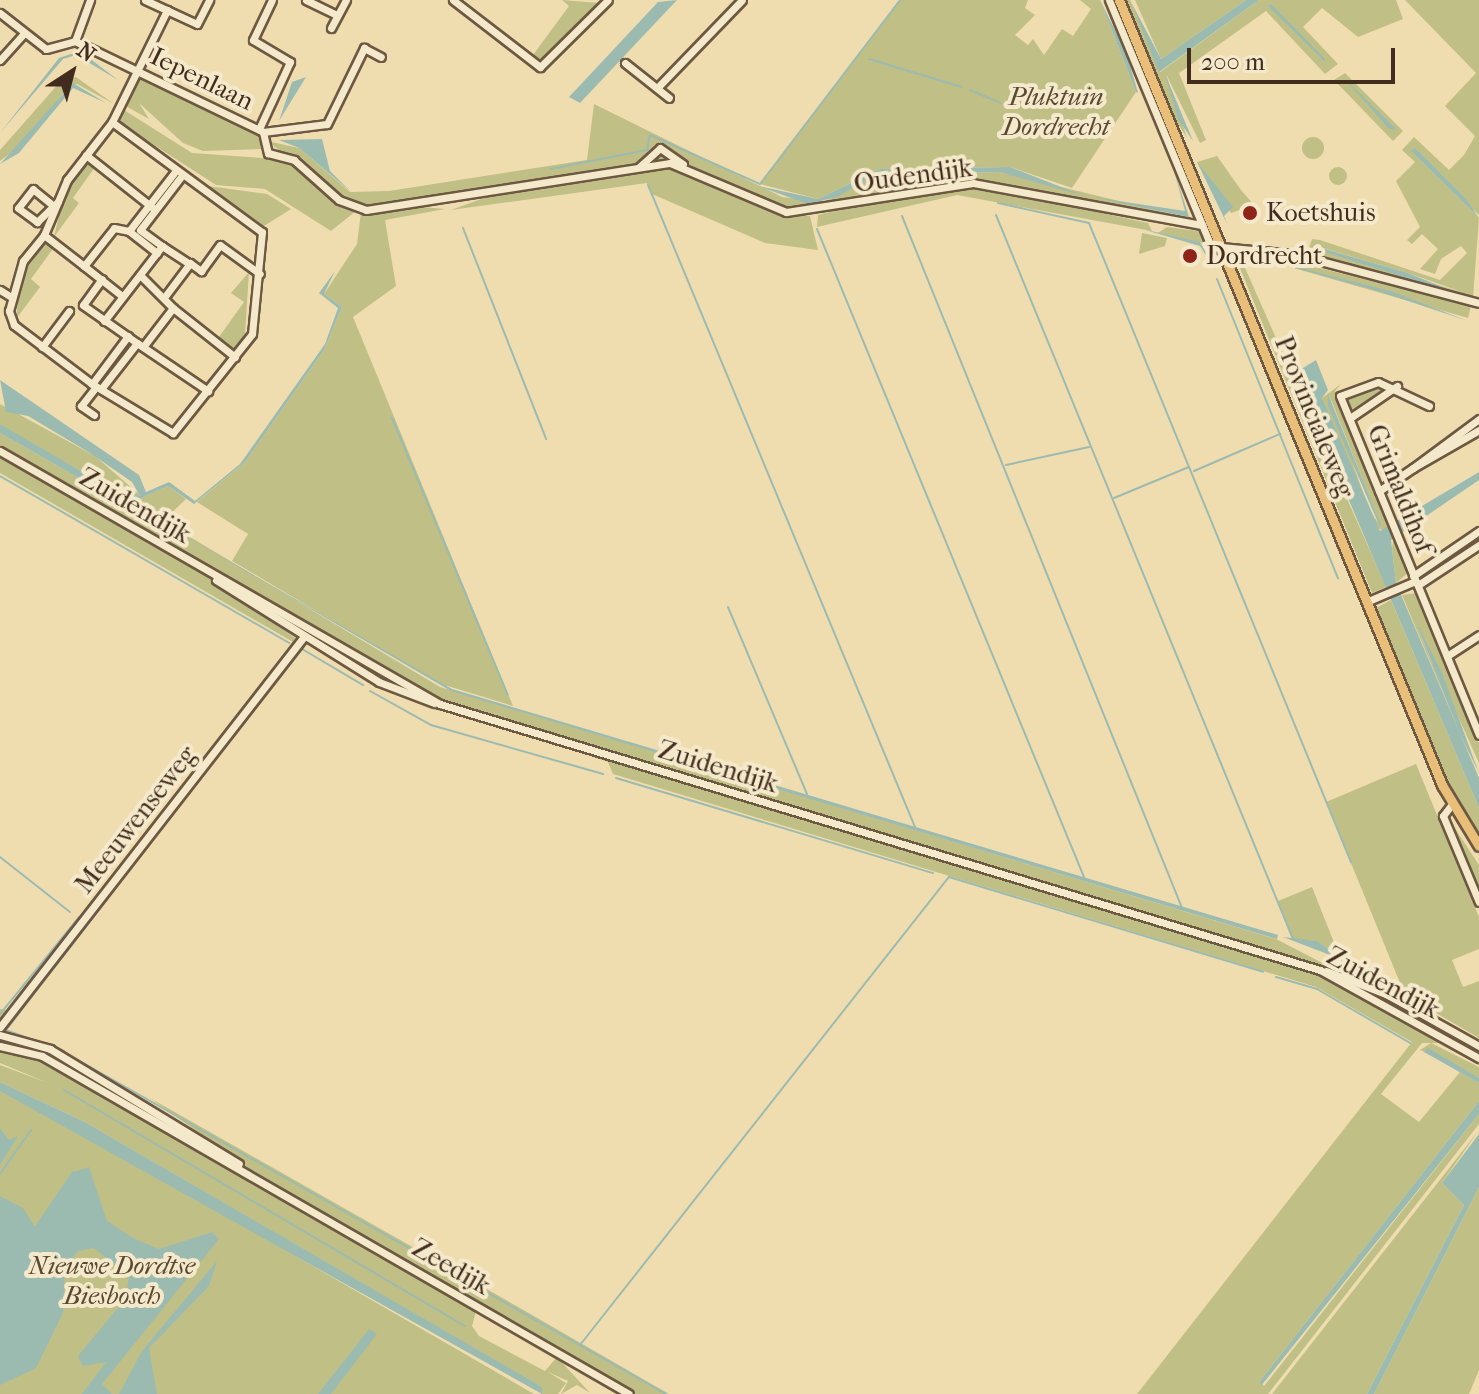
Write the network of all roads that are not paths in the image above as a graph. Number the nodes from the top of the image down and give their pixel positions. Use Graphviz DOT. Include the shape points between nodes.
graph roads {
  1 [pos="90,0"];
  2 [pos="145,0"];
  3 [pos="209,0"];
  4 [pos="272,0"];
  5 [pos="306,0"];
  6 [pos="346,0"];
  7 [pos="453,0"];
  8 [pos="742,0"];
  9 [pos="1109,0"];
  10 [pos="1119,0"];
  11 [pos="604,1"];
  12 [pos="167,10"];
  13 [pos="0,13"];
  14 [pos="337,15"];
  15 [pos="331,28"];
  16 [pos="24,33"];
  17 [pos="75,41"];
  18 [pos="381,57"];
  19 [pos="0,60"];
  20 [pos="625,63"];
  21 [pos="136,70"];
  22 [pos="657,88"];
  23 [pos="669,98"];
  24 [pos="112,122"];
  25 [pos="261,131"];
  26 [pos="86,155"];
  27 [pos="684,166"];
  28 [pos="637,170"];
  29 [pos="177,176"];
  30 [pos="54,203"];
  31 [pos="151,206"];
  32 [pos="1203,214"];
  33 [pos="1202,225"];
  34 [pos="134,229"];
  35 [pos="44,235"];
  36 [pos="1216,244"];
  37 [pos="160,250"];
  38 [pos="190,264"];
  39 [pos="84,266"];
  40 [pos="260,274"];
  41 [pos="140,275"];
  42 [pos="102,279"];
  43 [pos="6,294"];
  44 [pos="166,295"];
  45 [pos="122,296"];
  46 [pos="1479,303"];
  47 [pos="0,304"];
  48 [pos="173,308"];
  49 [pos="69,311"];
  50 [pos="104,321"];
  51 [pos="128,336"];
  52 [pos="141,343"];
  53 [pos="42,347"];
  54 [pos="235,357"];
  55 [pos="96,386"];
  56 [pos="1397,386"];
  57 [pos="208,391"];
  58 [pos="1429,406"];
  59 [pos="94,415"];
  60 [pos="1350,418"];
  61 [pos="1479,419"];
  62 [pos="1479,430"];
  63 [pos="0,451"];
  64 [pos="1413,468"];
  65 [pos="1379,491"];
  66 [pos="1479,531"];
  67 [pos="1479,545"];
  68 [pos="198,565"];
  69 [pos="1414,581"];
  70 [pos="1370,601"];
  71 [pos="1479,635"];
  72 [pos="303,638"];
  73 [pos="1447,656"];
  74 [pos="440,704"];
  75 [pos="1478,729"];
  76 [pos="1452,804"];
  77 [pos="1479,846"];
  78 [pos="1479,902"];
  79 [pos="1320,970"];
  80 [pos="0,1027"];
  81 [pos="0,1035"];
  82 [pos="0,1046"];
  83 [pos="1479,1046"];
  84 [pos="1479,1055"];
  85 [pos="252,1176"];
  86 [pos="629,1394"];
  1 -- 17 [label="street"];
  2 -- 12 [label="street"];
  3 -- 12 [label="street" via="197,24"];
  4 -- 25 [label="street" via="253,40 290,62"];
  5 -- 14 [label="street"];
  6 -- 14 [label="street"];
  7 -- 11 [label="street" via="540,67"];
  8 -- 22 [label="street"];
  9 -- 32 [label="street"];
  10 -- 32 [label="main road, Provincialeweg"];
  12 -- 21 [label="street"];
  13 -- 16 [label="street, Iepenlaan"];
  14 -- 15 [label="street"];
  16 -- 17 [label="street, Iepenlaan" via="51,51"];
  16 -- 19 [label="street"];
  17 -- 21 [label="street, Iepenlaan"];
  18 -- 25 [label="street" via="364,48 327,124"];
  20 -- 22 [label="street"];
  21 -- 24 [label="street"];
  21 -- 25 [label="street, Iepenlaan"];
  22 -- 23 [label="street"];
  24 -- 26 [label="street"];
  24 -- 29 [label="street"];
  25 -- 28 [label="street, Oudendijk" via="268,153 294,160 339,200 366,210"];
  26 -- 30 [label="street"];
  26 -- 31 [label="street"];
  27 -- 28 [label="street, Oudendijk"];
  27 -- 28 [label="street, Oudendijk" via="660,148"];
  27 -- 33 [label="street, Oudendijk" via="786,212 973,183 1169,225"];
  29 -- 31 [label="street"];
  29 -- 40 [label="street" via="256,222"];
  30 -- 30 [label="street" via="33,189 18,208 37,222"];
  30 -- 35 [label="street"];
  31 -- 34 [label="street"];
  32 -- 33 [label="street"];
  32 -- 36 [label="main road, Provincialeweg"];
  33 -- 36 [label="street"];
  34 -- 37 [label="street"];
  34 -- 39 [label="street" via="114,228"];
  35 -- 39 [label="street"];
  35 -- 43 [label="street"];
  36 -- 46 [label="street" via="1294,254"];
  36 -- 70 [label="main road, Provincialeweg"];
  37 -- 38 [label="street"];
  37 -- 41 [label="street"];
  38 -- 40 [label="street" via="201,271 220,245"];
  38 -- 44 [label="street"];
  39 -- 42 [label="street"];
  40 -- 54 [label="street" via="252,334"];
  41 -- 44 [label="street"];
  41 -- 45 [label="street"];
  42 -- 45 [label="street"];
  42 -- 50 [label="street" via="83,305"];
  43 -- 47 [label="street"];
  43 -- 53 [label="street" via="14,325"];
  44 -- 48 [label="street"];
  45 -- 50 [label="street"];
  48 -- 52 [label="street"];
  48 -- 54 [label="street"];
  49 -- 53 [label="street"];
  50 -- 51 [label="street"];
  51 -- 52 [label="street"];
  51 -- 55 [label="street"];
  52 -- 55 [label="street"];
  52 -- 57 [label="street"];
  53 -- 55 [label="street"];
  54 -- 57 [label="street"];
  55 -- 57 [label="street" via="164,434 180,428"];
  55 -- 59 [label="street" via="81,406"];
  56 -- 58 [label="street, Grimaldihof"];
  56 -- 60 [label="street, Grimaldihof"];
  56 -- 60 [label="street, Grimaldihof" via="1347,389 1340,396"];
  60 -- 65 [label="street, Grimaldihof"];
  61 -- 64 [label="street"];
  62 -- 64 [label="street"];
  63 -- 68 [label="street, Zuidendijk"];
  64 -- 65 [label="street"];
  65 -- 69 [label="street, Grimaldihof"];
  66 -- 69 [label="street"];
  67 -- 69 [label="street"];
  68 -- 72 [label="street"];
  68 -- 74 [label="street, Zuidendijk"];
  69 -- 70 [label="street"];
  69 -- 73 [label="street, Grimaldihof"];
  70 -- 76 [label="main road, Provincialeweg"];
  71 -- 73 [label="street"];
  72 -- 74 [label="street" via="379,682"];
  72 -- 80 [label="street, Meeuwenseweg"];
  73 -- 75 [label="street, Grimaldihof"];
  74 -- 79 [label="street, Zuidendijk"];
  76 -- 77 [label="main road, Provincialeweg"];
  76 -- 78 [label="street" via="1443,816"];
  79 -- 83 [label="street" via="1386,994"];
  79 -- 84 [label="street, Zuidendijk"];
  81 -- 85 [label="street, Zeedijk" via="50,1049 179,1123"];
  82 -- 85 [label="street, Zeedijk" via="42,1056"];
  85 -- 86 [label="street, Zeedijk"];
}
